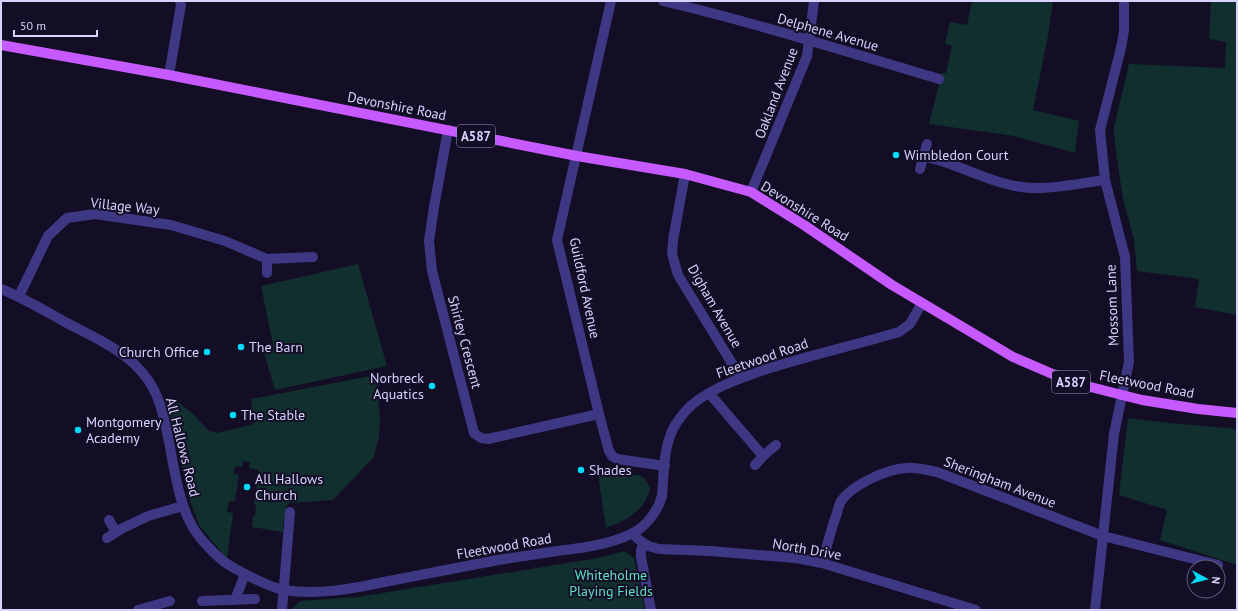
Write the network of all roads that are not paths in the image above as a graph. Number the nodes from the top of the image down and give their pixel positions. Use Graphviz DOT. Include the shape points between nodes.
graph roads {
  1 [pos="180,1"];
  2 [pos="611,1"];
  3 [pos="663,1"];
  4 [pos="814,1"];
  5 [pos="1124,1"];
  6 [pos="809,41"];
  7 [pos="1,45"];
  8 [pos="169,75"];
  9 [pos="939,79"];
  10 [pos="448,130"];
  11 [pos="927,144"];
  12 [pos="577,156"];
  13 [pos="924,156"];
  14 [pos="920,169"];
  15 [pos="685,174"];
  16 [pos="1105,180"];
  17 [pos="751,192"];
  18 [pos="312,257"];
  19 [pos="268,259"];
  20 [pos="267,274"];
  21 [pos="1,289"];
  22 [pos="19,296"];
  23 [pos="922,303"];
  24 [pos="741,378"];
  25 [pos="709,393"];
  26 [pos="1122,395"];
  27 [pos="1237,413"];
  28 [pos="599,414"];
  29 [pos="776,445"];
  30 [pos="763,456"];
  31 [pos="755,465"];
  32 [pos="665,466"];
  33 [pos="183,506"];
  34 [pos="290,512"];
  35 [pos="109,520"];
  36 [pos="116,532"];
  37 [pos="633,533"];
  38 [pos="1103,536"];
  39 [pos="107,538"];
  40 [pos="643,543"];
  41 [pos="1194,559"];
  42 [pos="822,563"];
  43 [pos="245,574"];
  44 [pos="282,590"];
  45 [pos="166,599"];
  46 [pos="254,599"];
  47 [pos="235,600"];
  48 [pos="202,601"];
  49 [pos="138,610"];
  50 [pos="282,610"];
  51 [pos="652,610"];
  52 [pos="976,610"];
  53 [pos="1095,610"];
  1 -- 8 [label="street"];
  2 -- 12 [label="street, Guildford Avenue"];
  3 -- 6 [label="street, Delphene Avenue"];
  4 -- 6 [label="street, Oakland Avenue"];
  5 -- 16 [label="street, Mossom Lane" via="1121,48 1100,130"];
  6 -- 9 [label="street, Delphene Avenue"];
  6 -- 17 [label="street, Oakland Avenue" via="801,74"];
  7 -- 8 [label="main road, Devonshire Road / A587"];
  8 -- 10 [label="main road, Devonshire Road / A587"];
  10 -- 12 [label="main road, Devonshire Road / A587"];
  10 -- 28 [label="street, Shirley Crescent" via="429,241 432,271 474,433 481,438 488,438"];
  11 -- 13 [label="street"];
  12 -- 15 [label="main road, Devonshire Road / A587"];
  12 -- 28 [label="street, Guildford Avenue" via="557,240"];
  13 -- 14 [label="street"];
  13 -- 16 [label="street" via="995,180 1031,188"];
  15 -- 17 [label="main road, Devonshire Road / A587"];
  15 -- 24 [label="street, Digham Avenue" via="672,254 678,275"];
  16 -- 26 [label="street, Mossom Lane" via="1125,257 1129,362"];
  17 -- 23 [label="main road, Devonshire Road / A587" via="804,224"];
  18 -- 19 [label="street, Village Way"];
  19 -- 20 [label="street"];
  19 -- 22 [label="street, Village Way" via="225,241 171,225 95,214 67,218 48,236"];
  21 -- 22 [label="street, All Hallows Road"];
  22 -- 33 [label="street, All Hallows Road" via="113,348 134,363 148,380 161,404"];
  23 -- 24 [label="street, Fleetwood Road" via="910,324 899,332 800,358"];
  23 -- 26 [label="main road, Fleetwood Road / A587" via="1013,358 1070,382"];
  24 -- 25 [label="street, Fleetwood Road"];
  25 -- 30 [label="street"];
  25 -- 32 [label="street, Fleetwood Road" via="689,408 674,427"];
  26 -- 27 [label="main road, Fleetwood Road / A587"];
  26 -- 38 [label="street, Mossom Lane" via="1114,434"];
  28 -- 32 [label="street, Guildford Avenue" via="612,456 617,459"];
  29 -- 30 [label="street"];
  30 -- 31 [label="street"];
  32 -- 37 [label="street, Fleetwood Road" via="658,508 649,520"];
  33 -- 36 [label="street" via="148,516"];
  33 -- 43 [label="street, All Hallows Road" via="196,532 215,553 230,566"];
  34 -- 44 [label="street"];
  35 -- 36 [label="street"];
  36 -- 39 [label="street"];
  37 -- 40 [label="street, North Drive"];
  37 -- 44 [label="street, Fleetwood Road" via="611,542 498,560 372,585 328,591"];
  38 -- 41 [label="street, Sheringham Avenue"];
  38 -- 42 [label="street, Sheringham Avenue" via="936,472 905,468 883,473 869,480 841,501"];
  38 -- 53 [label="street, Mossom Lane"];
  40 -- 42 [label="street, North Drive" via="659,548 796,558"];
  40 -- 51 [label="street" via="641,558"];
  42 -- 52 [label="street, North Drive"];
  43 -- 44 [label="street, All Hallows Road"];
  43 -- 47 [label="street"];
  44 -- 50 [label="street"];
  45 -- 49 [label="street"];
  46 -- 47 [label="street"];
  47 -- 48 [label="street"];
}
